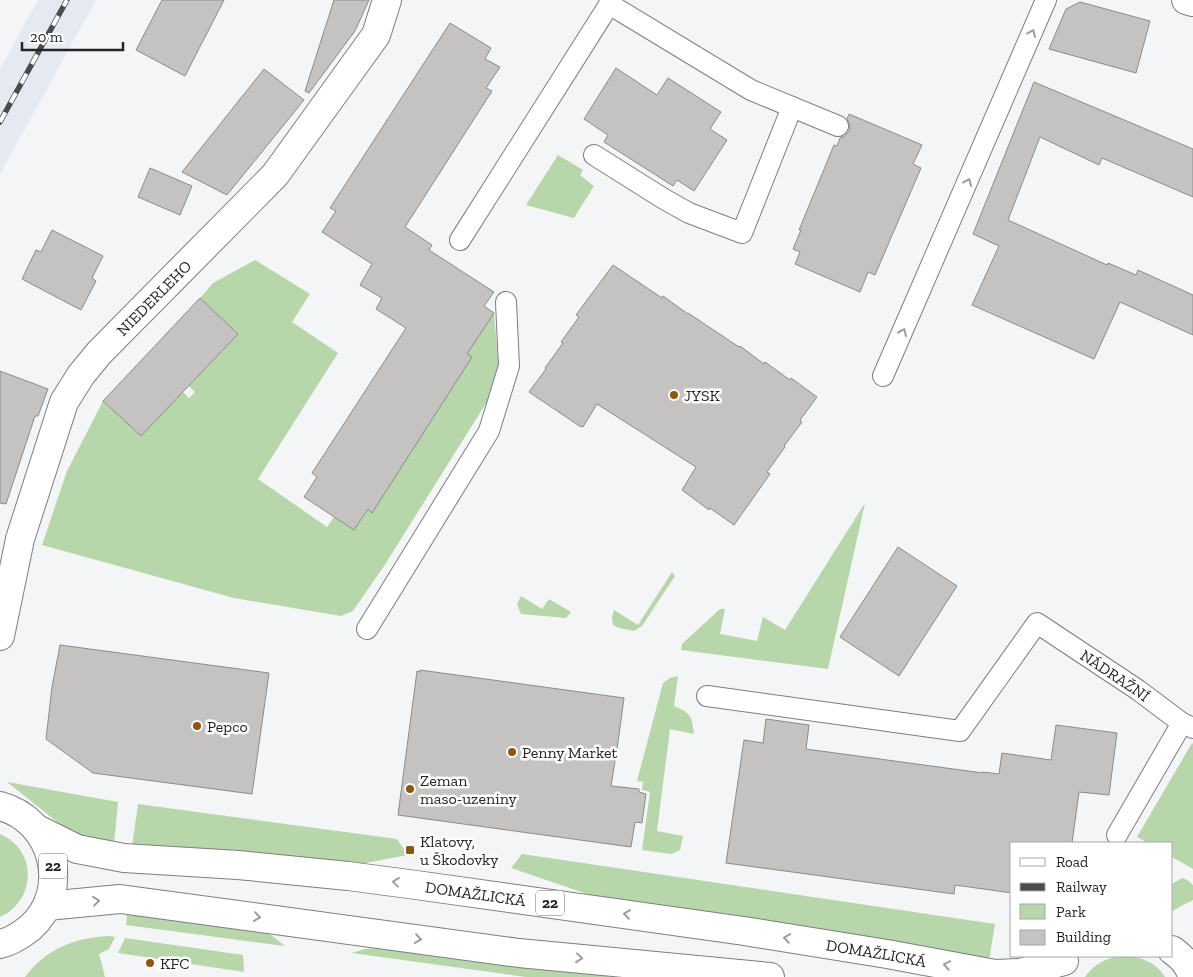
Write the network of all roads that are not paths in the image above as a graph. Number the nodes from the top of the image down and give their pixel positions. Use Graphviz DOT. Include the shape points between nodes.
graph roads {
  1 [pos="387,0"];
  2 [pos="1046,0"];
  3 [pos="1186,0"];
  4 [pos="611,2"];
  5 [pos="1193,2"];
  6 [pos="792,107"];
  7 [pos="838,126"];
  8 [pos="594,155"];
  9 [pos="460,240"];
  10 [pos="506,302"];
  11 [pos="884,376"];
  12 [pos="367,629"];
  13 [pos="0,636"];
  14 [pos="707,696"];
  15 [pos="1188,725"];
  16 [pos="0,806"];
  17 [pos="37,829"];
  18 [pos="1117,835"];
  19 [pos="47,906"];
  20 [pos="1,947"];
  21 [pos="1173,951"];
  22 [pos="1063,965"];
  23 [pos="770,977"];
  24 [pos="1193,977"];
  1 -- 13 [label="main road, NIEDERLEHO" via="376,35 275,175 99,353 64,402 20,539"];
  11 -- 2 [label="lane, one-way"];
  3 -- 5 [label="main road"];
  4 -- 6 [label="lane" via="750,90"];
  4 -- 9 [label="lane"];
  6 -- 7 [label="lane"];
  6 -- 8 [label="lane" via="742,234 664,199"];
  10 -- 12 [label="lane" via="509,366 489,431"];
  14 -- 15 [label="lane, NÁDRAŽNÍ" via="960,731 1037,623"];
  15 -- 18 [label="lane"];
  16 -- 17 [label="main road, 22" via="21,815"];
  17 -- 19 [label="main road, 22" via="48,846 53,866 53,886"];
  22 -- 17 [label="main road, DOMAŽLICKÁ / 22, one-way" via="995,974 744,931 416,884 124,858 78,849"];
  19 -- 20 [label="main road, 22" via="36,922"];
  19 -- 23 [label="main road, one-way" via="120,899 519,953"];
  21 -- 24 [label="main road" via="1182,957"];
}
